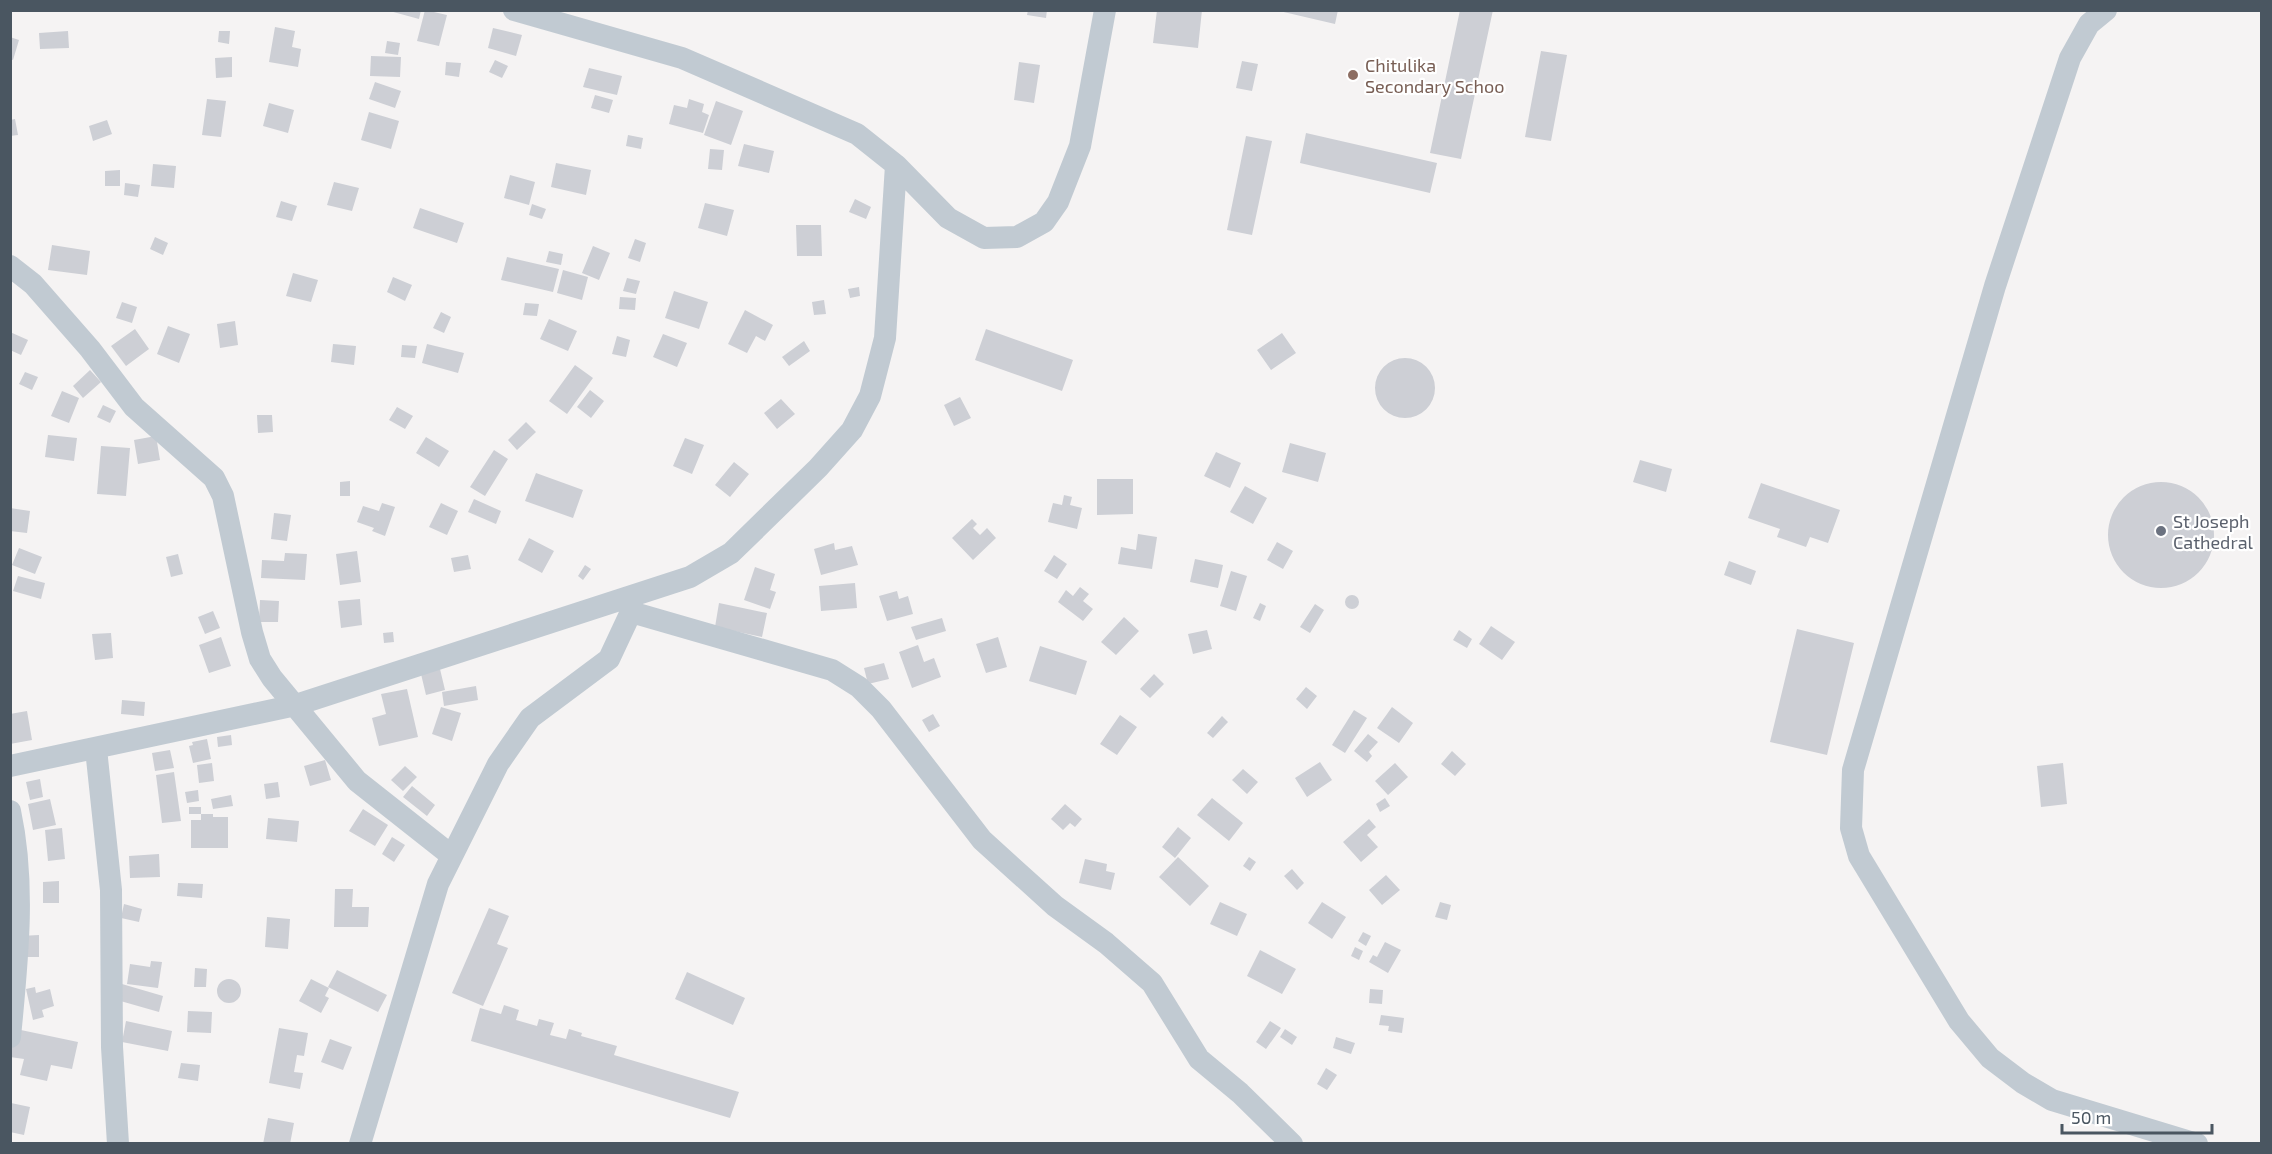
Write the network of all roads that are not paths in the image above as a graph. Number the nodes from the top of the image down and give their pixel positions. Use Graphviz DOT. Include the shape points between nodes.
graph roads {
  1 [pos="514,10"];
  2 [pos="1105,10"];
  3 [pos="2106,10"];
  4 [pos="896,165"];
  5 [pos="10,266"];
  6 [pos="631,605"];
  7 [pos="296,705"];
  8 [pos="96,749"];
  9 [pos="10,766"];
  10 [pos="10,811"];
  11 [pos="452,855"];
  12 [pos="10,1037"];
  13 [pos="118,1143"];
  14 [pos="360,1143"];
  15 [pos="1292,1143"];
  16 [pos="2197,1143"];
  1 -- 4 [label="street" via="682,58 857,134"];
  2 -- 4 [label="street" via="1080,146 1059,201 1044,222 1017,237 984,238 948,218"];
  3 -- 16 [label="street" via="2089,24 2070,58 1995,286 1853,770 1851,828 1859,856 1959,1022 1990,1058 2052,1100"];
  4 -- 6 [label="street" via="885,338 870,396 852,430 731,553"];
  5 -- 7 [label="street" via="33,284 134,407 214,478 223,496 260,659"];
  6 -- 7 [label="street"];
  6 -- 11 [label="street" via="609,659 530,718 498,764"];
  6 -- 15 [label="street" via="832,670 859,687 881,709 982,840 1055,906 1152,983 1199,1059"];
  7 -- 8 [label="street"];
  7 -- 11 [label="street" via="357,781"];
  8 -- 9 [label="street"];
  8 -- 13 [label="street" via="111,890 112,1047"];
  10 -- 12 [label="street" via="17,843 18,940"];
  11 -- 14 [label="street" via="438,884"];
}
